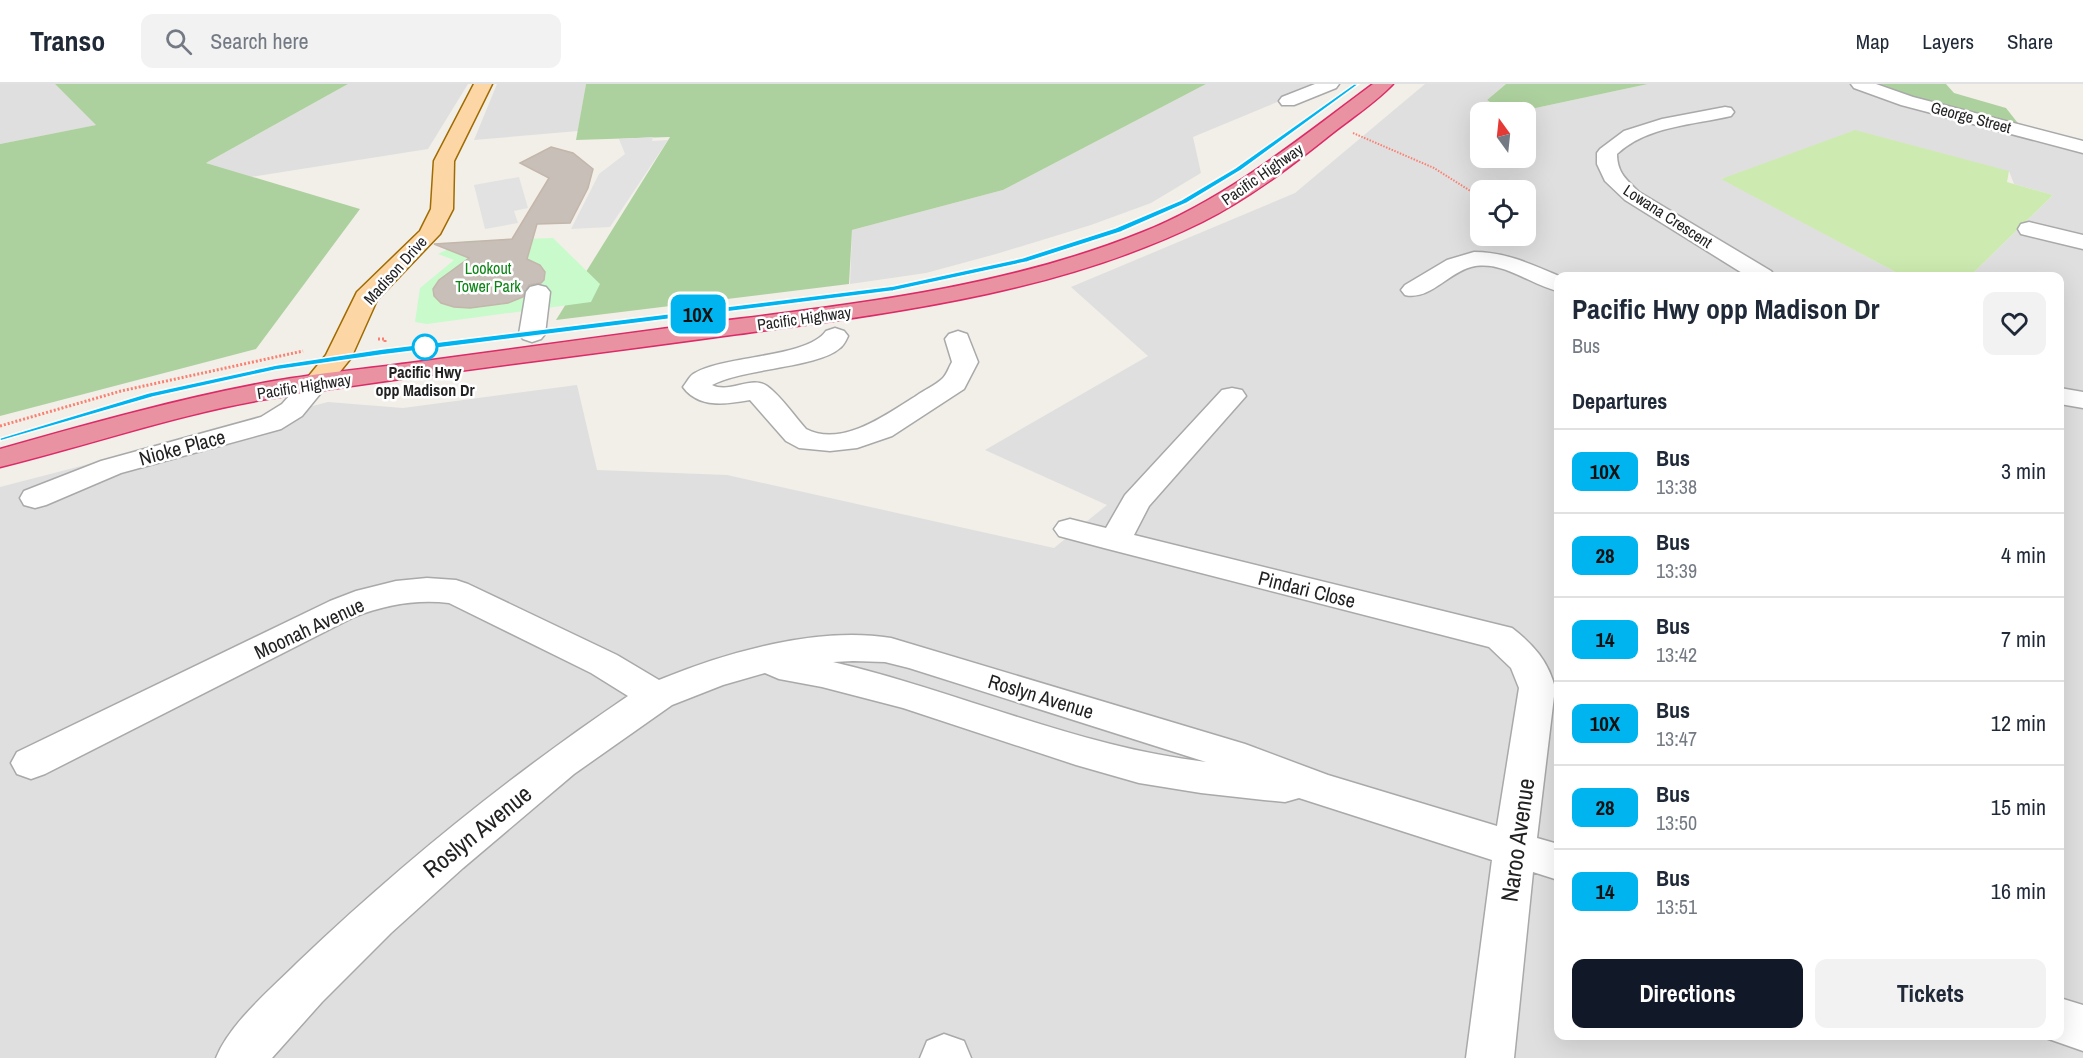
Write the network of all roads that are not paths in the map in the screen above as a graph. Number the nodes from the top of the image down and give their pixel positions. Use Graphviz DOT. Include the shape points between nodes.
graph roads {
  1 [pos="483,84"];
  2 [pos="1330,84"];
  3 [pos="1356,84"];
  4 [pos="1384,84"];
  5 [pos="1860,84"];
  6 [pos="1288,101"];
  7 [pos="1725,112"];
  8 [pos="2083,147"];
  9 [pos="2029,229"];
  10 [pos="2083,242"];
  11 [pos="1756,272"];
  12 [pos="1554,282"];
  13 [pos="1413,290"];
  14 [pos="538,292"];
  15 [pos="532,334"];
  16 [pos="958,339"];
  17 [pos="428,346"];
  18 [pos="349,356"];
  19 [pos="316,383"];
  20 [pos="1232,396"];
  21 [pos="2064,397"];
  22 [pos="2083,400"];
  23 [pos="914,409"];
  24 [pos="0,438"];
  25 [pos="0,458"];
  26 [pos="35,498"];
  27 [pos="1122,528"];
  28 [pos="1070,529"];
  29 [pos="1500,637"];
  30 [pos="657,696"];
  31 [pos="31,763"];
  32 [pos="1516,849"];
  33 [pos="1554,861"];
  34 [pos="2064,1022"];
  35 [pos="2083,1028"];
  36 [pos="240,1058"];
  37 [pos="1490,1058"];
  1 -- 18 [label="main road, Madison Drive" via="444,161 442,209 429,234 366,297"];
  2 -- 6 [label="street"];
  3 -- 15 [label="highway, Pacific Highway" via="1214,185 1156,215 1076,245 893,288"];
  4 -- 19 [label="highway, Pacific Highway" via="1273,169 1203,213 1098,256 951,295 861,310"];
  5 -- 8 [label="street, George Street" via="1907,101"];
  7 -- 11 [label="street, Lowana Crescent" via="1630,135 1607,153 1607,164 1612,177 1632,196"];
  9 -- 10 [label="street"];
  12 -- 13 [label="street" via="1503,261 1476,258 1459,263"];
  14 -- 15 [label="street"];
  15 -- 17 [label="highway, Pacific Highway"];
  16 -- 23 [label="street" via="965,362 954,383"];
  18 -- 19 [label="main road, Madison Drive"];
  18 -- 24 [label="highway, Pacific Highway" via="200,383"];
  19 -- 25 [label="highway, Pacific Highway" via="142,417"];
  19 -- 26 [label="street, Nioke Place" via="288,415 271,423 111,467"];
  20 -- 27 [label="street" via="1136,502"];
  21 -- 22 [label="street"];
  23 -- 23 [label="street" via="882,430 857,439 809,442 796,435 757,391 715,396 702,393 697,387 702,379 722,372 843,341 782,370 775,378 777,385 820,429 830,433"];
  27 -- 28 [label="street, Pindari Close"];
  27 -- 29 [label="street, Pindari Close"];
  29 -- 32 [label="street, Naroo Avenue" via="1527,662 1537,688"];
  30 -- 31 [label="street, Moonah Avenue" via="604,664 456,592 417,590 368,599 342,609"];
  30 -- 32 [label="street, Roslyn Avenue" via="756,663 817,671 1129,764 1226,781 1320,789"];
  30 -- 36 [label="street, Roslyn Avenue" via="546,775 426,872 282,1008"];
  32 -- 33 [label="street, Roslyn Avenue"];
  32 -- 37 [label="street, Naroo Avenue"];
  34 -- 35 [label="street"];
}
